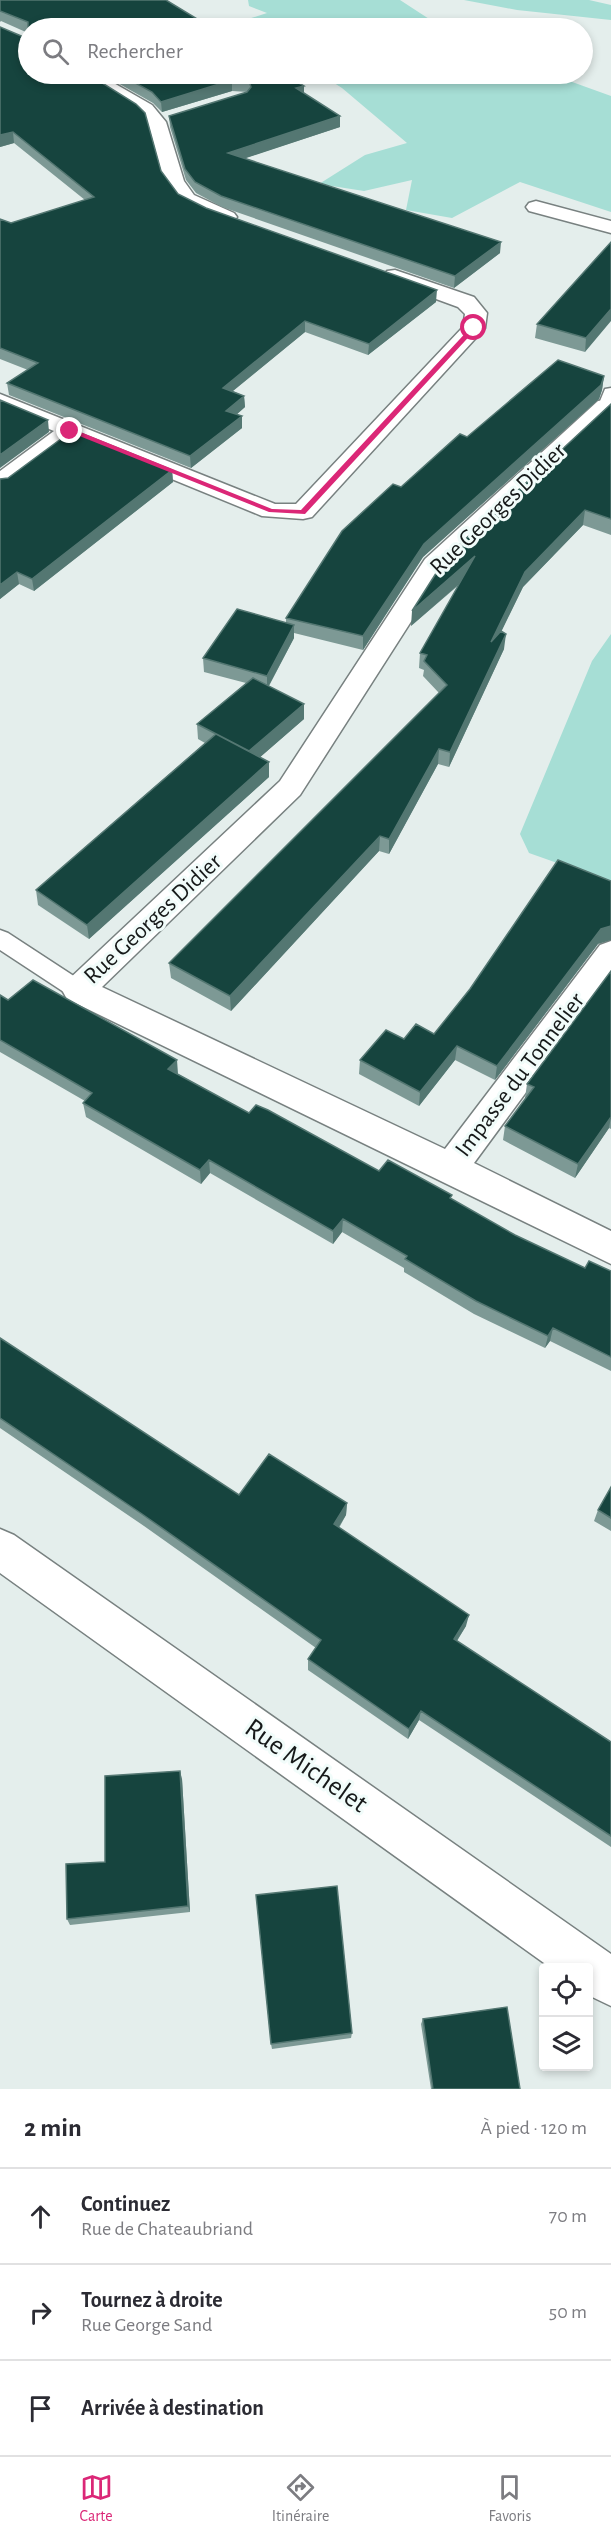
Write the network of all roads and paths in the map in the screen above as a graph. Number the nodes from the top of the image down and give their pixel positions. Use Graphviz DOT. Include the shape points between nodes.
graph roads {
  1 [pos="103,84"];
  2 [pos="178,116"];
  3 [pos="157,122"];
  4 [pos="536,207"];
  5 [pos="247,224"];
  6 [pos="611,227"];
  7 [pos="378,271"];
  8 [pos="0,401"];
  9 [pos="609,402"];
  10 [pos="70,431"];
  11 [pos="0,483"];
  12 [pos="0,939"];
  13 [pos="611,953"];
  14 [pos="78,990"];
  15 [pos="451,1168"];
  16 [pos="611,1248"];
  17 [pos="0,1549"];
  18 [pos="611,1982"];
  1 -- 3 [label="street" via="145,109"];
  2 -- 3 [label="street"];
  3 -- 5 [label="street" via="174,182 187,199"];
  4 -- 6 [label="street"];
  7 -- 10 [label="street" via="466,302 476,313 474,328 303,512 271,511"];
  8 -- 10 [label="street"];
  9 -- 14 [label="street, Rue Georges Didier" via="434,565 291,788"];
  10 -- 11 [label="street"];
  12 -- 14 [label="lane"];
  13 -- 15 [label="street, Impasse du Tonnelier"];
  14 -- 15 [label="street, Rue Georges Didier"];
  15 -- 16 [label="street, Rue Georges Didier"];
  17 -- 18 [label="street, Rue Michelet"];
}
